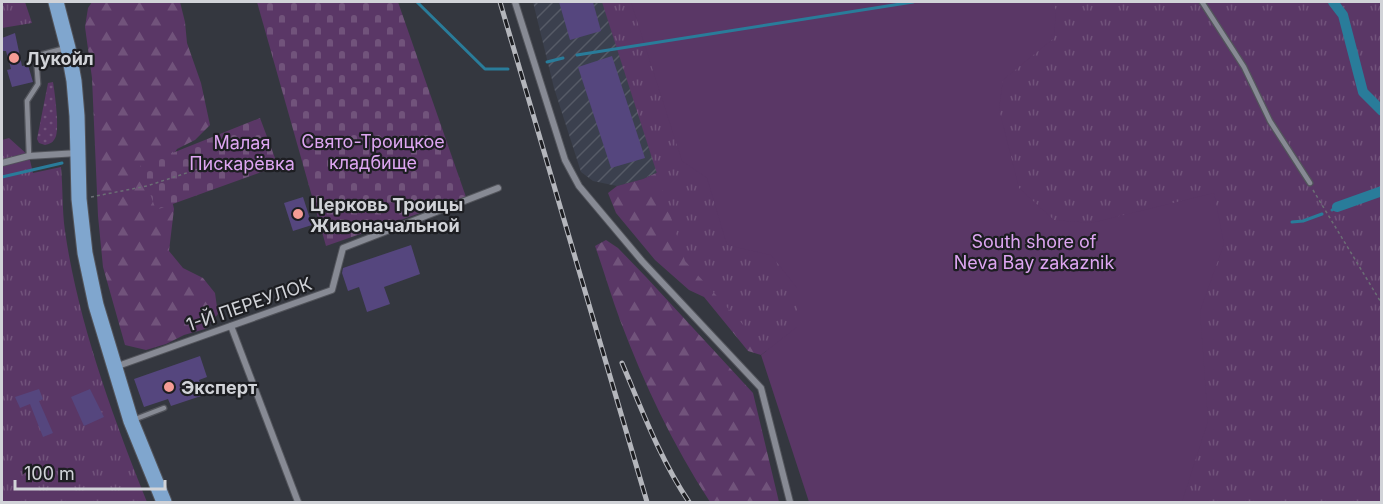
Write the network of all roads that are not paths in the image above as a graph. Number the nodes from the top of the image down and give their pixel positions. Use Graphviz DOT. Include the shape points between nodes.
graph roads {
  1 [pos="56,2"];
  2 [pos="515,2"];
  3 [pos="1202,2"];
  4 [pos="68,48"];
  5 [pos="78,153"];
  6 [pos="29,156"];
  7 [pos="2,163"];
  8 [pos="1310,183"];
  9 [pos="498,188"];
  10 [pos="231,326"];
  11 [pos="114,367"];
  12 [pos="164,408"];
  13 [pos="131,421"];
  14 [pos="164,502"];
  15 [pos="298,502"];
  16 [pos="790,502"];
  1 -- 4 [label="main road"];
  2 -- 16 [label="street" via="565,160 579,186 642,261 761,388"];
  3 -- 8 [label="lane"];
  4 -- 5 [label="main road"];
  4 -- 6 [label="lane" via="36,56 38,84 27,101"];
  5 -- 6 [label="street"];
  5 -- 11 [label="main road" via="85,253"];
  6 -- 7 [label="street"];
  9 -- 10 [label="street, 1-Й ПЕРЕУЛОК" via="343,248 332,290"];
  10 -- 11 [label="street, 1-Й ПЕРЕУЛОК"];
  10 -- 15 [label="street"];
  11 -- 13 [label="main road"];
  12 -- 13 [label="lane"];
  13 -- 14 [label="main road"];
}
